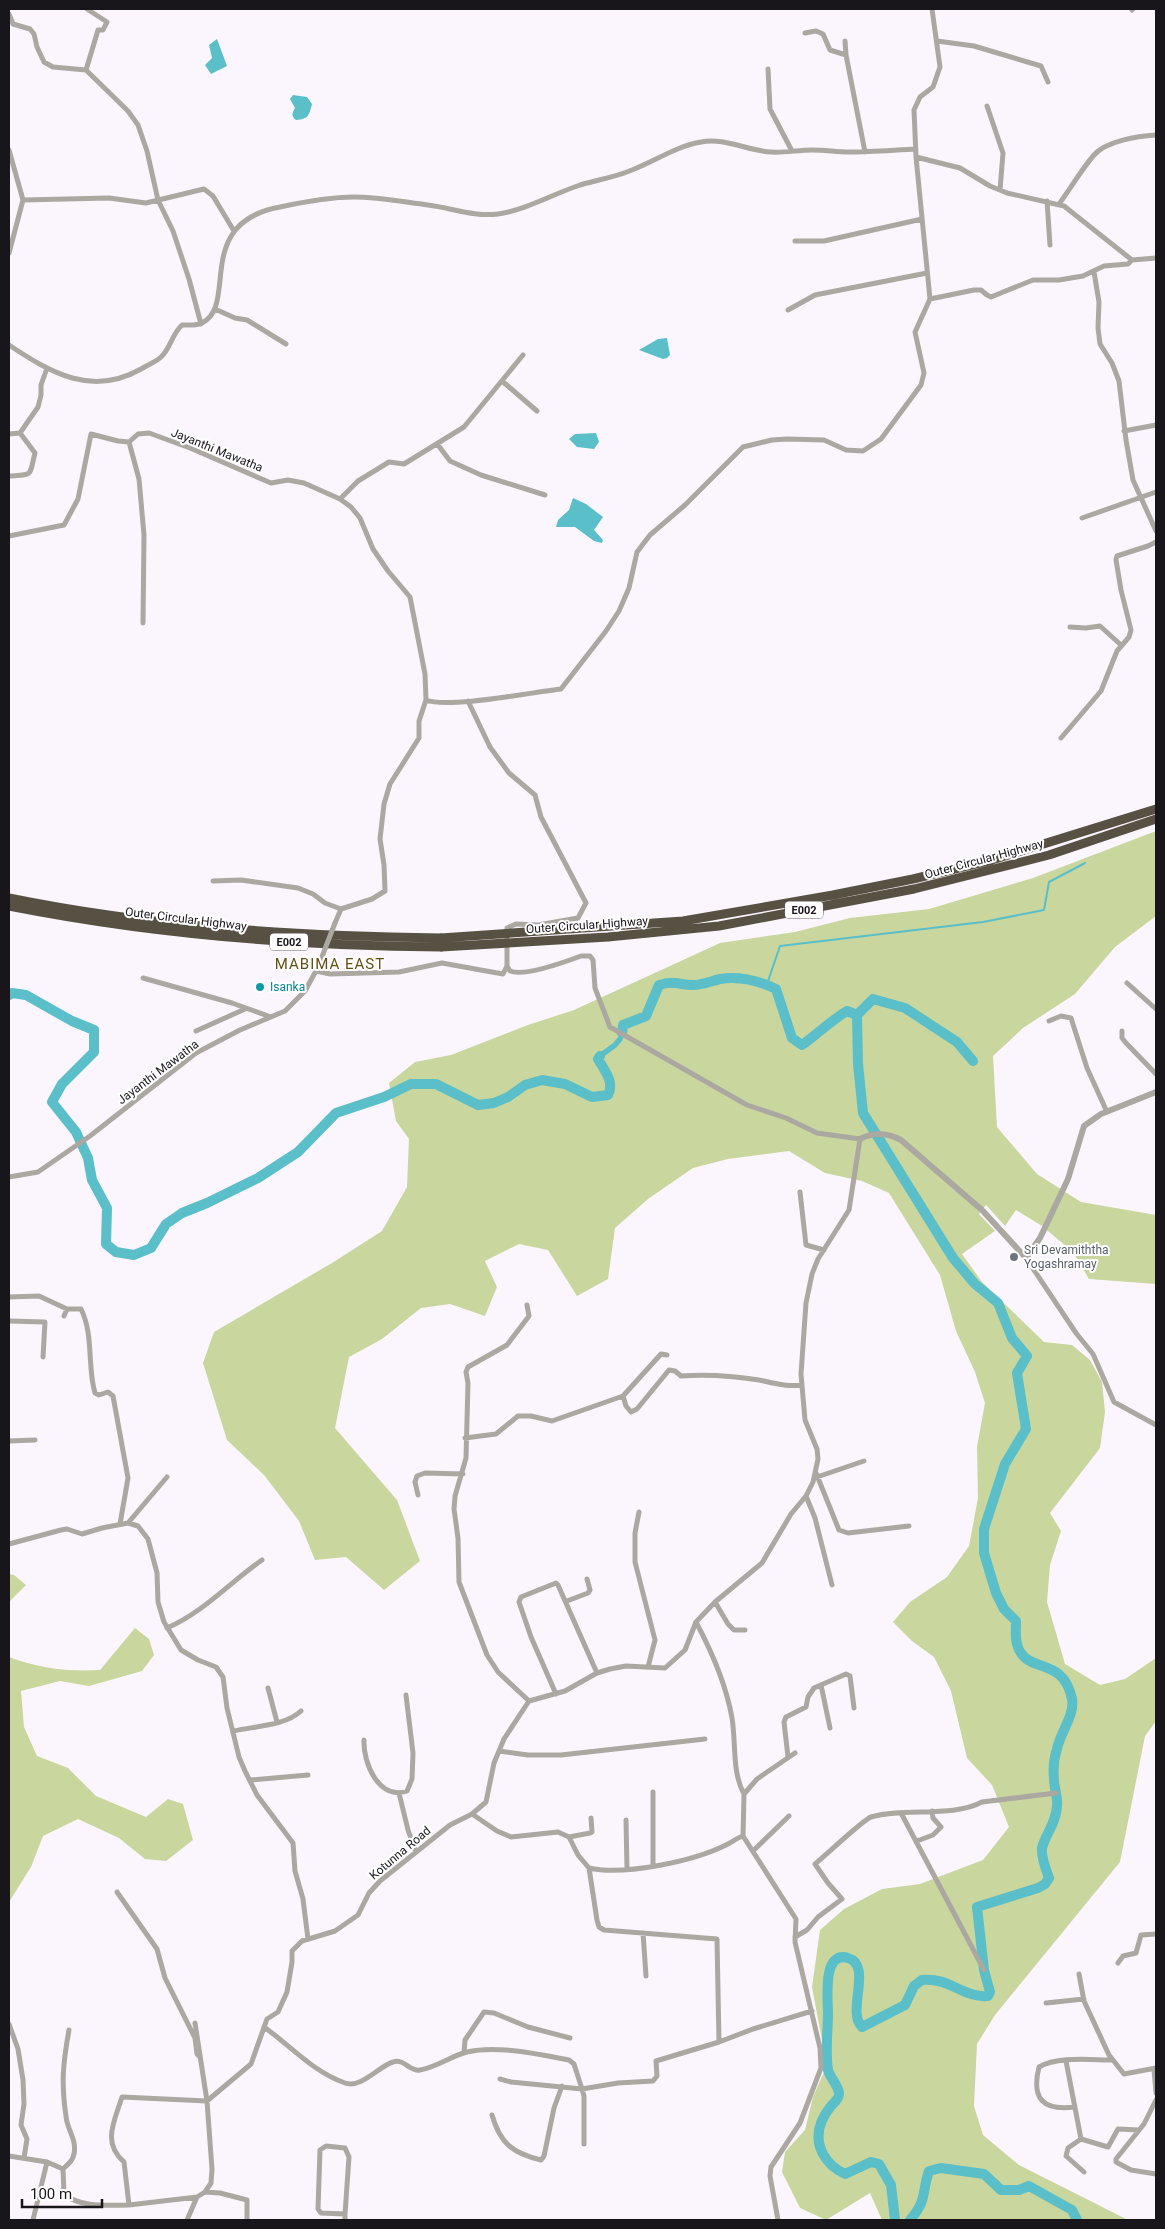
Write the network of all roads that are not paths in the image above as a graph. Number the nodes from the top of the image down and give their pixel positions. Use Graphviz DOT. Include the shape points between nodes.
graph roads {
  1 [pos="87,9"];
  2 [pos="932,9"];
  3 [pos="9,14"];
  4 [pos="805,33"];
  5 [pos="845,41"];
  6 [pos="937,41"];
  7 [pos="846,55"];
  8 [pos="768,69"];
  9 [pos="86,70"];
  10 [pos="1048,82"];
  11 [pos="987,106"];
  12 [pos="1156,135"];
  13 [pos="916,149"];
  14 [pos="9,150"];
  15 [pos="792,151"];
  16 [pos="865,152"];
  17 [pos="916,157"];
  18 [pos="1000,190"];
  19 [pos="23,200"];
  20 [pos="158,200"];
  21 [pos="1047,201"];
  22 [pos="1060,204"];
  23 [pos="922,219"];
  24 [pos="234,231"];
  25 [pos="795,241"];
  26 [pos="1050,245"];
  27 [pos="9,253"];
  28 [pos="1156,258"];
  29 [pos="1132,260"];
  30 [pos="1094,272"];
  31 [pos="927,273"];
  32 [pos="930,299"];
  33 [pos="215,309"];
  34 [pos="788,310"];
  35 [pos="201,324"];
  36 [pos="286,344"];
  37 [pos="9,345"];
  38 [pos="523,355"];
  39 [pos="47,368"];
  40 [pos="502,381"];
  41 [pos="537,411"];
  42 [pos="1156,425"];
  43 [pos="1124,431"];
  44 [pos="20,433"];
  45 [pos="9,434"];
  46 [pos="129,442"];
  47 [pos="438,445"];
  48 [pos="9,476"];
  49 [pos="1156,492"];
  50 [pos="545,495"];
  51 [pos="1140,496"];
  52 [pos="340,500"];
  53 [pos="1082,518"];
  54 [pos="1156,531"];
  55 [pos="9,536"];
  56 [pos="1156,542"];
  57 [pos="143,624"];
  58 [pos="1070,627"];
  59 [pos="1121,645"];
  60 [pos="426,700"];
  61 [pos="468,701"];
  62 [pos="1062,738"];
  63 [pos="1156,809"];
  64 [pos="1156,818"];
  65 [pos="213,881"];
  66 [pos="9,898"];
  67 [pos="9,906"];
  68 [pos="341,909"];
  69 [pos="139,923"];
  70 [pos="441,942"];
  71 [pos="507,966"];
  72 [pos="317,969"];
  73 [pos="143,978"];
  74 [pos="1127,983"];
  75 [pos="245,1008"];
  76 [pos="1156,1009"];
  77 [pos="271,1018"];
  78 [pos="1049,1021"];
  79 [pos="196,1031"];
  80 [pos="1122,1032"];
  81 [pos="1156,1074"];
  82 [pos="1156,1092"];
  83 [pos="1107,1112"];
  84 [pos="862,1138"];
  85 [pos="9,1177"];
  86 [pos="800,1192"];
  87 [pos="824,1250"];
  88 [pos="1026,1258"];
  89 [pos="9,1297"];
  90 [pos="527,1305"];
  91 [pos="67,1309"];
  92 [pos="64,1316"];
  93 [pos="9,1320"];
  94 [pos="667,1355"];
  95 [pos="43,1357"];
  96 [pos="802,1385"];
  97 [pos="623,1396"];
  98 [pos="1156,1425"];
  99 [pos="465,1438"];
  100 [pos="35,1440"];
  101 [pos="9,1441"];
  102 [pos="864,1461"];
  103 [pos="463,1474"];
  104 [pos="817,1475"];
  105 [pos="167,1477"];
  106 [pos="418,1495"];
  107 [pos="806,1496"];
  108 [pos="639,1512"];
  109 [pos="128,1523"];
  110 [pos="120,1524"];
  111 [pos="909,1526"];
  112 [pos="9,1544"];
  113 [pos="262,1560"];
  114 [pos="586,1579"];
  115 [pos="832,1585"];
  116 [pos="567,1601"];
  117 [pos="715,1602"];
  118 [pos="696,1622"];
  119 [pos="167,1628"];
  120 [pos="745,1630"];
  121 [pos="648,1668"];
  122 [pos="597,1673"];
  123 [pos="821,1685"];
  124 [pos="268,1688"];
  125 [pos="556,1694"];
  126 [pos="406,1695"];
  127 [pos="530,1701"];
  128 [pos="854,1708"];
  129 [pos="301,1711"];
  130 [pos="277,1722"];
  131 [pos="830,1728"];
  132 [pos="234,1730"];
  133 [pos="706,1739"];
  134 [pos="364,1740"];
  135 [pos="500,1751"];
  136 [pos="796,1753"];
  137 [pos="788,1758"];
  138 [pos="308,1775"];
  139 [pos="250,1780"];
  140 [pos="653,1792"];
  141 [pos="400,1793"];
  142 [pos="1056,1793"];
  143 [pos="744,1794"];
  144 [pos="932,1811"];
  145 [pos="902,1812"];
  146 [pos="472,1814"];
  147 [pos="789,1816"];
  148 [pos="591,1818"];
  149 [pos="626,1820"];
  150 [pos="743,1836"];
  151 [pos="569,1837"];
  152 [pos="916,1841"];
  153 [pos="753,1851"];
  154 [pos="416,1852"];
  155 [pos="653,1866"];
  156 [pos="589,1868"];
  157 [pos="627,1869"];
  158 [pos="117,1892"];
  159 [pos="643,1933"];
  160 [pos="1156,1934"];
  161 [pos="795,1937"];
  162 [pos="308,1939"];
  163 [pos="1118,1963"];
  164 [pos="984,1970"];
  165 [pos="1080,1974"];
  166 [pos="646,1976"];
  167 [pos="1084,1999"];
  168 [pos="1046,2003"];
  169 [pos="812,2011"];
  170 [pos="195,2023"];
  171 [pos="9,2024"];
  172 [pos="264,2027"];
  173 [pos="69,2030"];
  174 [pos="570,2038"];
  175 [pos="719,2042"];
  176 [pos="464,2053"];
  177 [pos="201,2058"];
  178 [pos="1113,2060"];
  179 [pos="1066,2061"];
  180 [pos="1155,2069"];
  181 [pos="500,2079"];
  182 [pos="562,2086"];
  183 [pos="582,2089"];
  184 [pos="1156,2093"];
  185 [pos="1156,2100"];
  186 [pos="207,2101"];
  187 [pos="1075,2107"];
  188 [pos="492,2115"];
  189 [pos="1139,2130"];
  190 [pos="1081,2139"];
  191 [pos="584,2144"];
  192 [pos="9,2156"];
  193 [pos="24,2158"];
  194 [pos="47,2162"];
  195 [pos="63,2169"];
  196 [pos="1084,2172"];
  197 [pos="1156,2174"];
  198 [pos="205,2192"];
  199 [pos="197,2197"];
  200 [pos="129,2205"];
  201 [pos="345,2217"];
  202 [pos="33,2220"];
  203 [pos="187,2220"];
  204 [pos="248,2220"];
  205 [pos="778,2220"];
  1 -- 9 [label="street" via="107,22 103,30 98,30"];
  2 -- 6 [label="street"];
  3 -- 9 [label="street" via="13,24 30,29 34,34 44,62 53,67"];
  4 -- 7 [label="street" via="816,31 822,34 830,50"];
  5 -- 7 [label="street"];
  6 -- 10 [label="street" via="974,46 1041,66"];
  6 -- 13 [label="street" via="940,66 936,82 920,97 914,110"];
  7 -- 16 [label="street"];
  8 -- 15 [label="street" via="770,109"];
  9 -- 20 [label="street" via="138,125"];
  11 -- 18 [label="street" via="1003,153"];
  12 -- 22 [label="street" via="1139,136 1113,144 1095,154"];
  13 -- 16 [label="street"];
  13 -- 17 [label="street"];
  14 -- 19 [label="street"];
  15 -- 16 [label="street"];
  15 -- 24 [label="street" via="770,152 718,141 702,142 667,153 630,171 499,214 481,215 430,205 354,197 255,213"];
  17 -- 18 [label="street" via="960,168"];
  17 -- 23 [label="street"];
  18 -- 21 [label="street"];
  19 -- 20 [label="street" via="109,198 146,203"];
  19 -- 27 [label="street"];
  20 -- 24 [label="street" via="204,189"];
  20 -- 35 [label="street" via="173,231"];
  21 -- 22 [label="street"];
  21 -- 26 [label="street"];
  22 -- 29 [label="street"];
  23 -- 25 [label="street" via="824,241"];
  23 -- 31 [label="street"];
  24 -- 33 [label="street" via="224,254"];
  28 -- 29 [label="street"];
  29 -- 30 [label="street" via="1128,264 1104,266"];
  30 -- 32 [label="street" via="1059,280 1033,280 991,297 979,290"];
  30 -- 43 [label="street" via="1100,344 1119,381"];
  31 -- 32 [label="street"];
  31 -- 34 [label="street" via="815,295"];
  32 -- 61 [label="street" via="915,332 924,372 921,384 881,439 863,450 846,450 824,440 787,439 743,447 650,535 637,552 629,588 619,611 561,688"];
  33 -- 35 [label="street"];
  33 -- 36 [label="street" via="247,320"];
  35 -- 39 [label="street" via="182,325 174,332 162,357 122,378 91,382"];
  37 -- 39 [label="street"];
  38 -- 40 [label="street"];
  39 -- 44 [label="street" via="40,402"];
  40 -- 41 [label="street"];
  40 -- 47 [label="street" via="464,427"];
  42 -- 43 [label="street"];
  43 -- 51 [label="street" via="1133,480"];
  44 -- 45 [label="street"];
  44 -- 48 [label="street" via="35,453 31,472"];
  46 -- 52 [label="street, Jayanthi Mawatha" via="138,434 149,433 271,483 288,480 304,483"];
  46 -- 55 [label="street" via="91,434 78,499 64,525"];
  46 -- 57 [label="street" via="139,479 144,535"];
  47 -- 50 [label="street" via="450,461"];
  47 -- 52 [label="street" via="404,464 389,462 358,481"];
  49 -- 51 [label="street"];
  51 -- 53 [label="street"];
  51 -- 54 [label="street"];
  52 -- 60 [label="street, Jayanthi Mawatha" via="360,518 373,549 410,597 425,674"];
  56 -- 59 [label="street" via="1117,556 1131,630"];
  58 -- 59 [label="street" via="1100,626"];
  59 -- 62 [label="street" via="1101,691"];
  60 -- 61 [label="street" via="435,704"];
  60 -- 68 [label="street, Jayanthi Mawatha" via="419,721 419,738 390,784 384,804 380,839 385,891"];
  61 -- 71 [label="street" via="490,747 510,773 535,795 541,817 586,903 578,918 538,925 516,924 508,928"];
  63 -- 70 [label="highway, Outer Circular Highway / E002, bridge" via="992,860 833,895 683,921"];
  64 -- 70 [label="highway, Outer Circular Highway / E002, bridge" via="1049,855 942,883 737,922 608,937"];
  65 -- 68 [label="street" via="242,880 298,888"];
  66 -- 69 [label="highway, Outer Circular Highway / E002"];
  67 -- 69 [label="highway, Outer Circular Highway / E002"];
  68 -- 72 [label="street, Jayanthi Mawatha, bridge"];
  69 -- 70 [label="highway, Outer Circular Highway / E002"];
  71 -- 72 [label="street" via="503,974 442,963 399,972 330,974"];
  71 -- 84 [label="street" via="514,972 524,972 590,956 595,988 610,1027 747,1105 828,1136"];
  72 -- 77 [label="street, Jayanthi Mawatha" via="305,991 285,1011"];
  73 -- 75 [label="street"];
  74 -- 76 [label="street"];
  75 -- 77 [label="street"];
  75 -- 79 [label="street"];
  77 -- 85 [label="street, Jayanthi Mawatha" via="196,1053 38,1172"];
  78 -- 83 [label="street" via="1061,1016 1070,1018 1086,1068"];
  80 -- 81 [label="street" via="1126,1043"];
  82 -- 83 [label="street"];
  83 -- 88 [label="street" via="1084,1126 1068,1179 1040,1238"];
  84 -- 87 [label="street" via="849,1210"];
  84 -- 88 [label="street" via="888,1134 900,1140 982,1210"];
  86 -- 87 [label="street" via="806,1245"];
  87 -- 96 [label="street" via="812,1274 806,1303"];
  88 -- 98 [label="street" via="1093,1354 1114,1402"];
  89 -- 91 [label="street" via="39,1296"];
  90 -- 99 [label="street" via="528,1316 507,1345 468,1367"];
  91 -- 92 [label="street"];
  91 -- 110 [label="street" via="81,1309 84,1315 95,1392 99,1395 108,1392 113,1396 128,1478"];
  93 -- 95 [label="street" via="45,1322"];
  94 -- 97 [label="street" via="661,1354"];
  96 -- 97 [label="street" via="777,1385 724,1376 681,1376 669,1370 637,1409 631,1412"];
  96 -- 104 [label="street" via="805,1420 817,1448"];
  97 -- 99 [label="street" via="552,1421 518,1416 496,1434"];
  99 -- 103 [label="street"];
  100 -- 101 [label="street"];
  102 -- 104 [label="street"];
  103 -- 106 [label="street" via="425,1473 417,1476"];
  103 -- 127 [label="street" via="454,1509 459,1582 487,1655 498,1672"];
  104 -- 107 [label="street"];
  104 -- 111 [label="street" via="839,1530 848,1533"];
  105 -- 109 [label="street"];
  107 -- 115 [label="street"];
  107 -- 117 [label="street" via="791,1514 762,1563"];
  108 -- 121 [label="street" via="635,1562 655,1640"];
  109 -- 110 [label="street"];
  109 -- 119 [label="street" via="138,1526 148,1538 157,1573 158,1602"];
  110 -- 112 [label="street" via="82,1534 66,1529"];
  113 -- 119 [label="street" via="212,1601"];
  114 -- 116 [label="street" via="588,1593"];
  116 -- 122 [label="street"];
  116 -- 125 [label="street" via="556,1583 521,1597 519,1602"];
  117 -- 118 [label="street"];
  117 -- 120 [label="street" via="734,1630"];
  118 -- 121 [label="street" via="685,1650 665,1668"];
  118 -- 143 [label="street" via="714,1656 723,1684"];
  119 -- 132 [label="street" via="181,1650 216,1667 223,1678"];
  121 -- 122 [label="street" via="626,1666"];
  122 -- 125 [label="street"];
  123 -- 128 [label="street" via="846,1674 850,1676"];
  123 -- 131 [label="street"];
  123 -- 137 [label="street" via="814,1688 806,1707 786,1717"];
  124 -- 130 [label="street"];
  125 -- 127 [label="street"];
  126 -- 141 [label="street" via="413,1753 412,1779 407,1790"];
  127 -- 135 [label="street, Kotunna Road" via="504,1739"];
  129 -- 130 [label="street" via="294,1717"];
  130 -- 132 [label="street"];
  132 -- 139 [label="street" via="239,1757"];
  133 -- 135 [label="street" via="561,1755"];
  134 -- 141 [label="street" via="363,1753 370,1772 388,1791"];
  135 -- 146 [label="street, Kotunna Road" via="494,1763 486,1802"];
  136 -- 137 [label="street"];
  137 -- 143 [label="street" via="757,1779"];
  138 -- 139 [label="street"];
  139 -- 162 [label="street" via="257,1795 293,1843"];
  140 -- 155 [label="street"];
  141 -- 154 [label="street"];
  142 -- 144 [label="street"];
  143 -- 150 [label="street"];
  144 -- 145 [label="street"];
  144 -- 152 [label="street" via="933,1818 941,1827 933,1835"];
  145 -- 152 [label="street"];
  145 -- 161 [label="street" via="870,1817 815,1864 842,1899"];
  146 -- 151 [label="street" via="511,1837 558,1832"];
  146 -- 154 [label="street, Kotunna Road" via="450,1824"];
  147 -- 153 [label="street"];
  148 -- 151 [label="street" via="592,1832"];
  149 -- 157 [label="street"];
  150 -- 153 [label="street"];
  150 -- 155 [label="street" via="725,1846"];
  151 -- 156 [label="street"];
  152 -- 164 [label="street"];
  153 -- 161 [label="street" via="796,1919"];
  154 -- 162 [label="street, Kotunna Road" via="369,1893 358,1915 335,1931"];
  155 -- 157 [label="street"];
  156 -- 157 [label="street"];
  156 -- 159 [label="street" via="599,1927"];
  158 -- 177 [label="street" via="154,1942 165,1978 191,2029"];
  159 -- 166 [label="street"];
  159 -- 175 [label="street" via="717,1939"];
  160 -- 163 [label="street" via="1141,1935 1136,1953 1123,1956"];
  161 -- 169 [label="street"];
  162 -- 172 [label="street, Kotunna Road" via="292,1951 287,1992 278,2012 267,2019"];
  165 -- 167 [label="street"];
  167 -- 168 [label="street"];
  167 -- 178 [label="street"];
  169 -- 175 [label="street"];
  169 -- 205 [label="street" via="821,2068 800,2123 771,2167"];
  170 -- 177 [label="street"];
  171 -- 193 [label="street" via="18,2049 23,2080 21,2125 27,2139"];
  172 -- 176 [label="street" via="302,2059 347,2084 356,2084 392,2062 400,2061 420,2070"];
  172 -- 186 [label="street, Kotunna Road" via="251,2064"];
  173 -- 195 [label="street" via="62,2083 66,2123 74,2138 75,2152"];
  174 -- 176 [label="street" via="484,2012 465,2040"];
  175 -- 183 [label="street" via="656,2061 657,2076 653,2081"];
  176 -- 183 [label="street" via="502,2050 569,2060 574,2064"];
  177 -- 186 [label="street"];
  178 -- 179 [label="street"];
  178 -- 180 [label="street" via="1124,2074"];
  179 -- 187 [label="street"];
  179 -- 187 [label="street" via="1048,2062 1039,2067 1037,2096 1054,2108"];
  180 -- 184 [label="street"];
  181 -- 182 [label="street"];
  182 -- 183 [label="street"];
  182 -- 188 [label="street" via="541,2160 512,2149 496,2129"];
  183 -- 191 [label="street"];
  185 -- 189 [label="street"];
  186 -- 198 [label="street" via="211,2183"];
  186 -- 200 [label="street" via="122,2097 111,2134 114,2154 124,2162"];
  187 -- 190 [label="street"];
  189 -- 190 [label="street" via="1118,2129 1108,2147"];
  189 -- 197 [label="street" via="1116,2162 1131,2170"];
  190 -- 196 [label="street" via="1068,2148 1066,2156"];
  192 -- 193 [label="street"];
  193 -- 194 [label="street"];
  194 -- 195 [label="street"];
  194 -- 202 [label="street"];
  195 -- 200 [label="street" via="64,2194 68,2197 93,2204"];
  198 -- 199 [label="street"];
  198 -- 204 [label="street" via="247,2200"];
  199 -- 200 [label="street"];
  199 -- 203 [label="street"];
  201 -- 201 [label="street" via="318,2210 320,2150 326,2146 345,2148 350,2157"];
}
